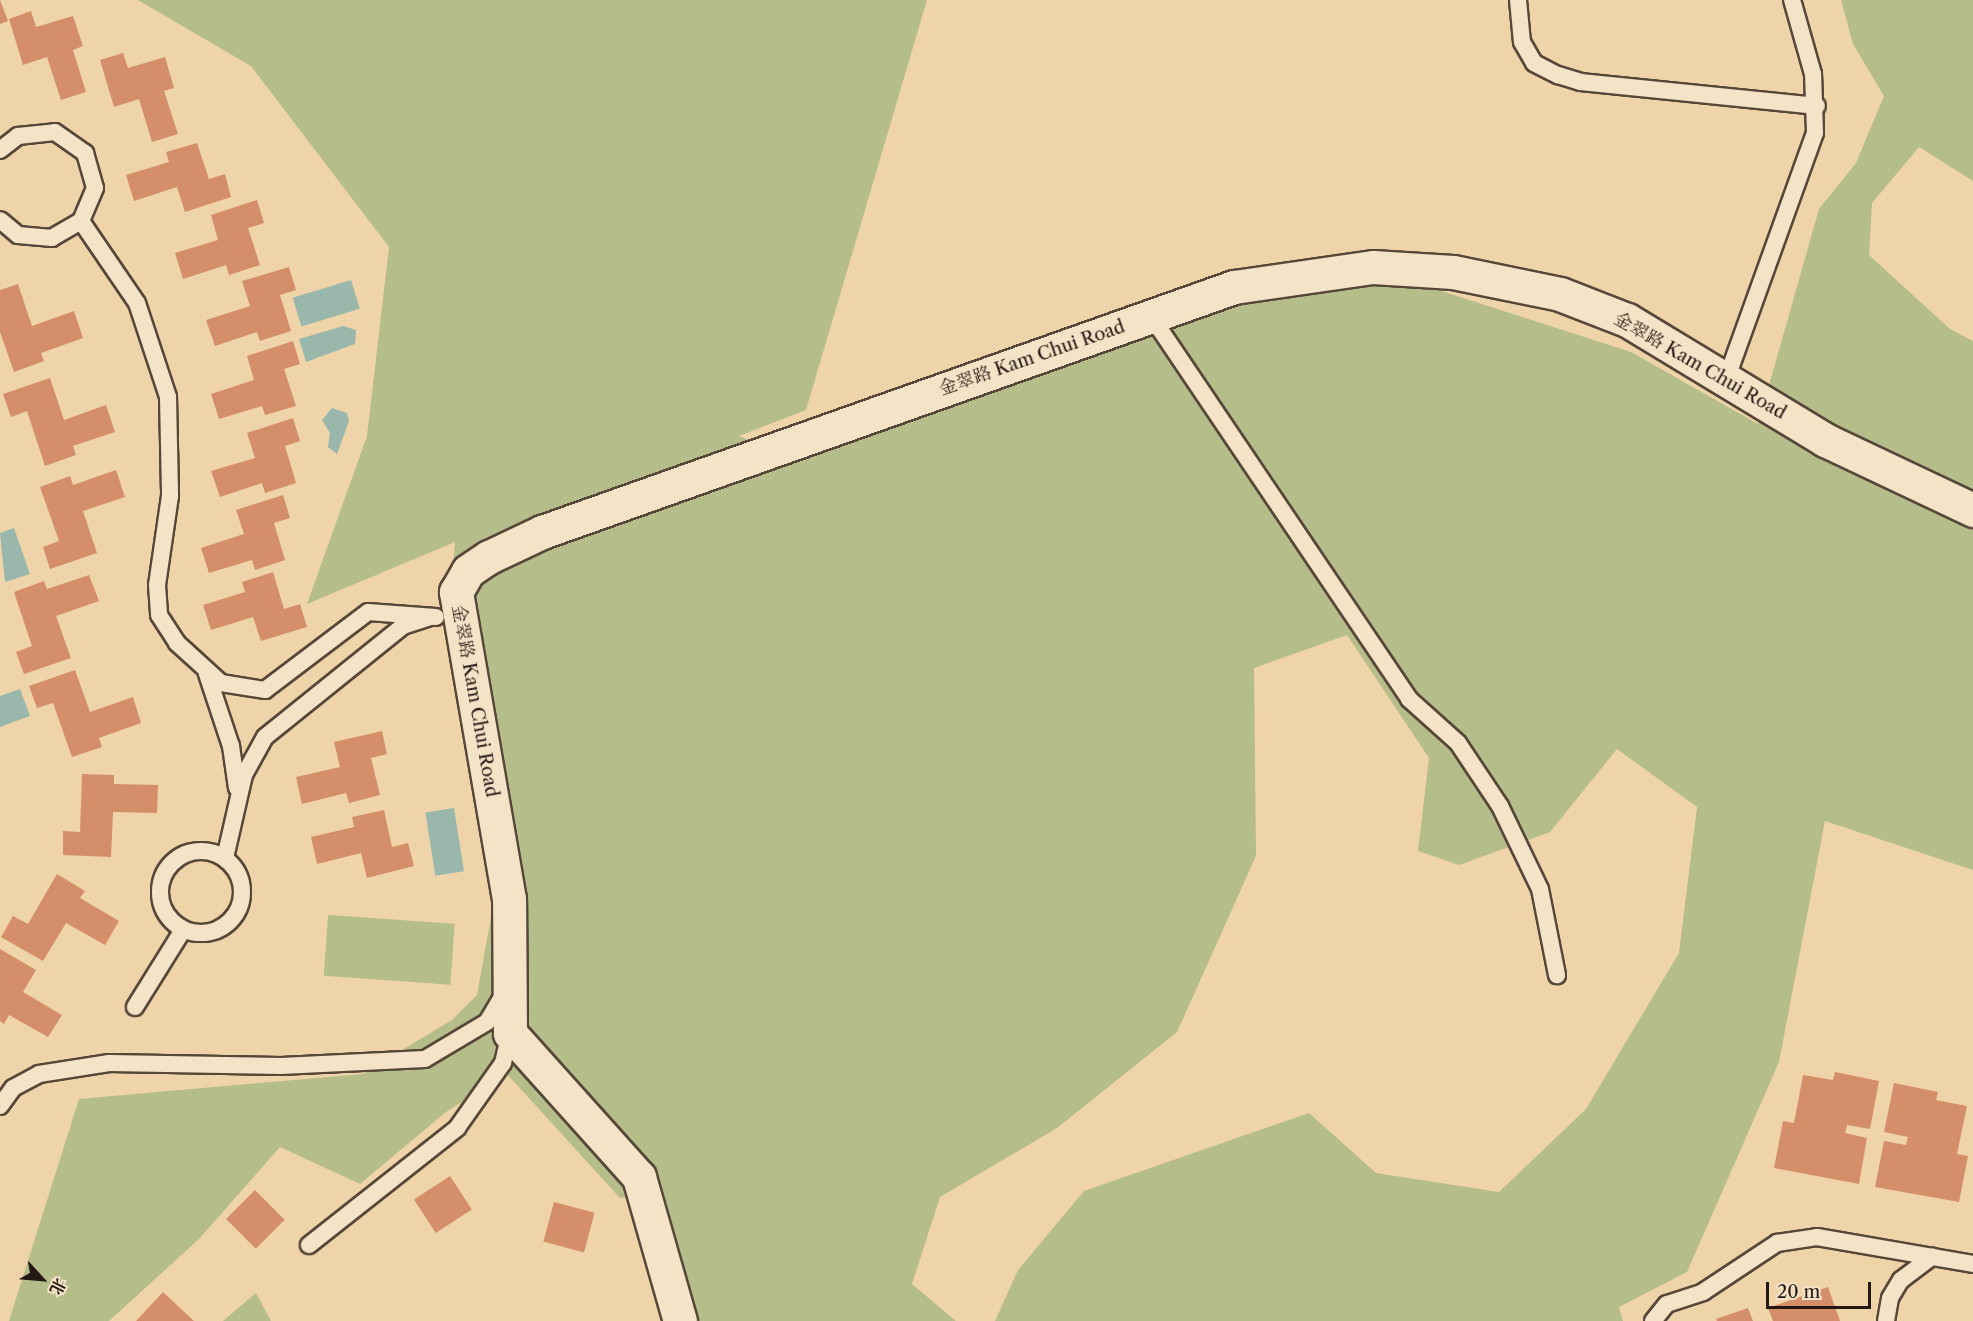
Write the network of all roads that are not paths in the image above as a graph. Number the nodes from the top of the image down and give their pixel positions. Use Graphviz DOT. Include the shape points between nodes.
graph roads {
  1 [pos="1518,0"];
  2 [pos="1792,0"];
  3 [pos="1817,106"];
  4 [pos="0,150"];
  5 [pos="0,220"];
  6 [pos="81,221"];
  7 [pos="1150,316"];
  8 [pos="1726,380"];
  9 [pos="1973,510"];
  10 [pos="447,615"];
  11 [pos="207,673"];
  12 [pos="265,690"];
  13 [pos="299,706"];
  14 [pos="237,804"];
  15 [pos="225,858"];
  16 [pos="183,930"];
  17 [pos="514,971"];
  18 [pos="1557,975"];
  19 [pos="135,1006"];
  20 [pos="510,1033"];
  21 [pos="0,1106"];
  22 [pos="309,1245"];
  23 [pos="1932,1257"];
  24 [pos="1973,1264"];
  25 [pos="680,1321"];
  26 [pos="1653,1321"];
  27 [pos="1886,1321"];
  1 -- 3 [label="lane" via="1522,42 1534,63 1558,75 1581,82"];
  2 -- 3 [label="lane"];
  3 -- 8 [label="lane" via="1806,170"];
  4 -- 6 [label="lane" via="36,130 71,140 93,170 91,206"];
  5 -- 6 [label="lane" via="34,239 68,232"];
  6 -- 11 [label="lane" via="112,260 156,349 173,446 157,585 159,615"];
  7 -- 8 [label="street, 金翠路 Kam Chui Road" via="1234,286 1373,267 1453,272 1560,294 1627,320"];
  7 -- 10 [label="street, 金翠路 Kam Chui Road" via="542,532 468,571"];
  7 -- 18 [label="lane" via="1409,699 1458,743 1500,806 1540,889"];
  8 -- 9 [label="street, 金翠路 Kam Chui Road" via="1825,440"];
  10 -- 12 [label="lane" via="368,612"];
  10 -- 13 [label="lane" via="403,626"];
  10 -- 17 [label="street, 金翠路 Kam Chui Road" via="509,899"];
  11 -- 12 [label="lane" via="221,683"];
  11 -- 14 [label="lane" via="231,746"];
  12 -- 13 [label="lane"];
  13 -- 14 [label="lane" via="252,755"];
  14 -- 15 [label="lane"];
  15 -- 16 [label="lane" via="241,880 240,907 232,919 210,933"];
  15 -- 16 [label="lane" via="213,852 186,854 165,872 162,904"];
  16 -- 19 [label="lane"];
  17 -- 20 [label="street, 金翠路 Kam Chui Road"];
  17 -- 21 [label="lane" via="487,1022 425,1059 281,1066 109,1063 39,1074 13,1088"];
  20 -- 22 [label="lane" via="502,1063 457,1128"];
  20 -- 25 [label="street" via="639,1177"];
  23 -- 24 [label="lane"];
  23 -- 26 [label="lane" via="1817,1237 1777,1243 1703,1292 1680,1298"];
  23 -- 27 [label="lane" via="1901,1280 1890,1298"];
}
